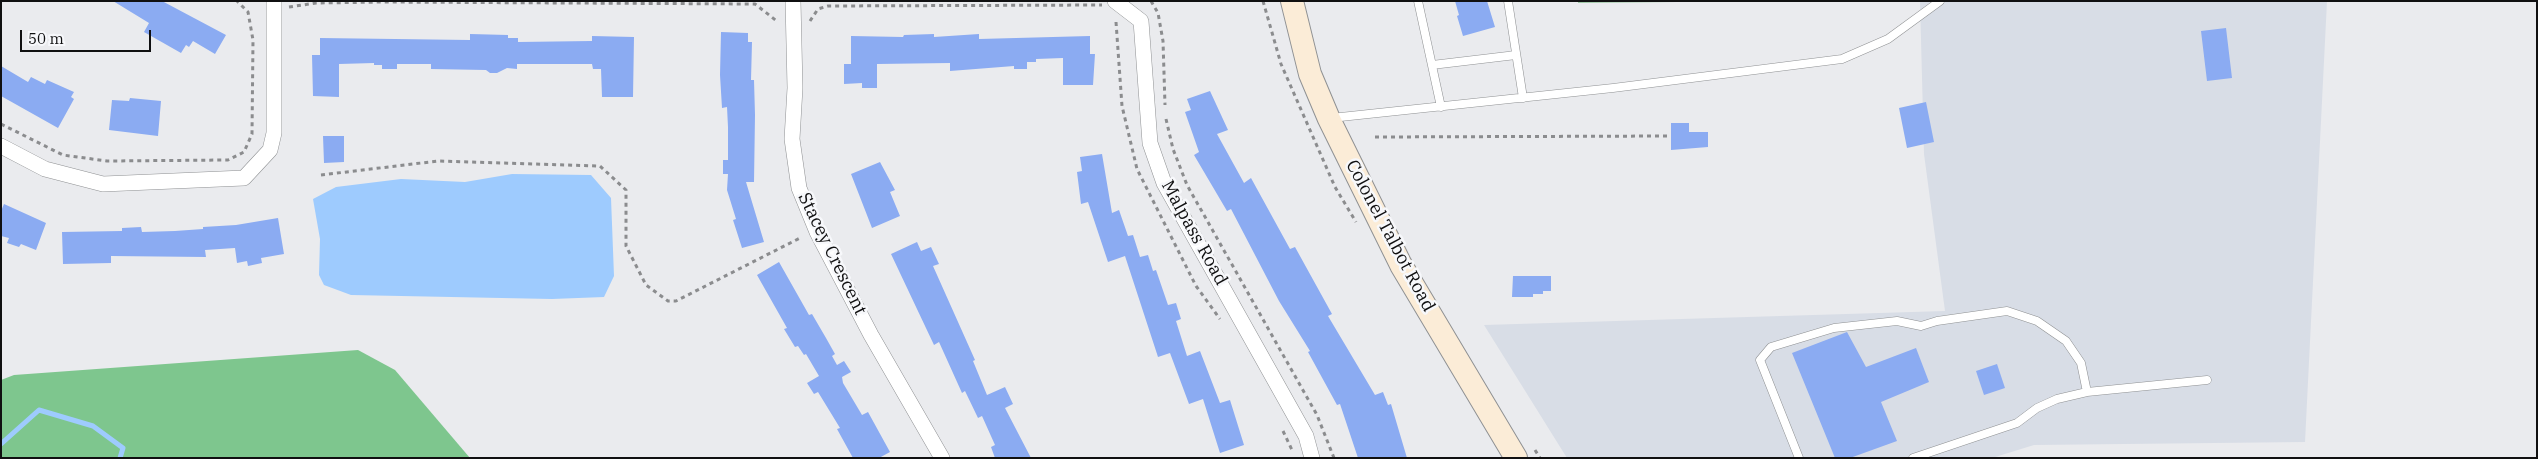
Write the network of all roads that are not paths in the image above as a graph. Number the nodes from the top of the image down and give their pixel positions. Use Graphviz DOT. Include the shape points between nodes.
graph roads {
  1 [pos="794,1"];
  2 [pos="1292,1"];
  3 [pos="1418,1"];
  4 [pos="1508,1"];
  5 [pos="1940,1"];
  6 [pos="1111,3"];
  7 [pos="280,6"];
  8 [pos="1516,54"];
  9 [pos="1432,65"];
  10 [pos="1523,98"];
  11 [pos="1442,107"];
  12 [pos="1329,119"];
  13 [pos="1,146"];
  14 [pos="2207,380"];
  15 [pos="2087,392"];
  16 [pos="1523,449"];
  17 [pos="942,458"];
  18 [pos="1312,458"];
  19 [pos="1799,458"];
  20 [pos="1913,458"];
  1 -- 17 [label="street, Stacey Crescent" via="792,138 799,188 817,232 853,300"];
  2 -- 12 [label="main road, Colonel Talbot Road" via="1310,74"];
  3 -- 9 [label="lane"];
  4 -- 8 [label="lane"];
  5 -- 10 [label="lane" via="1888,39 1842,59"];
  6 -- 18 [label="street, Malpass Road" via="1140,21 1150,143 1164,183 1306,436"];
  7 -- 13 [label="street" via="274,133 270,150 244,178 103,184 45,168"];
  8 -- 9 [label="lane"];
  8 -- 10 [label="lane"];
  9 -- 11 [label="lane"];
  10 -- 11 [label="lane"];
  11 -- 12 [label="lane"];
  12 -- 16 [label="main road, Colonel Talbot Road" via="1401,265"];
  14 -- 15 [label="lane"];
  15 -- 19 [label="lane" via="2081,364 2066,341 2037,321 2007,311 1921,326 1897,321 1834,328 1771,347 1760,360"];
  15 -- 20 [label="lane" via="2057,399 2037,408 2017,423"];
}
